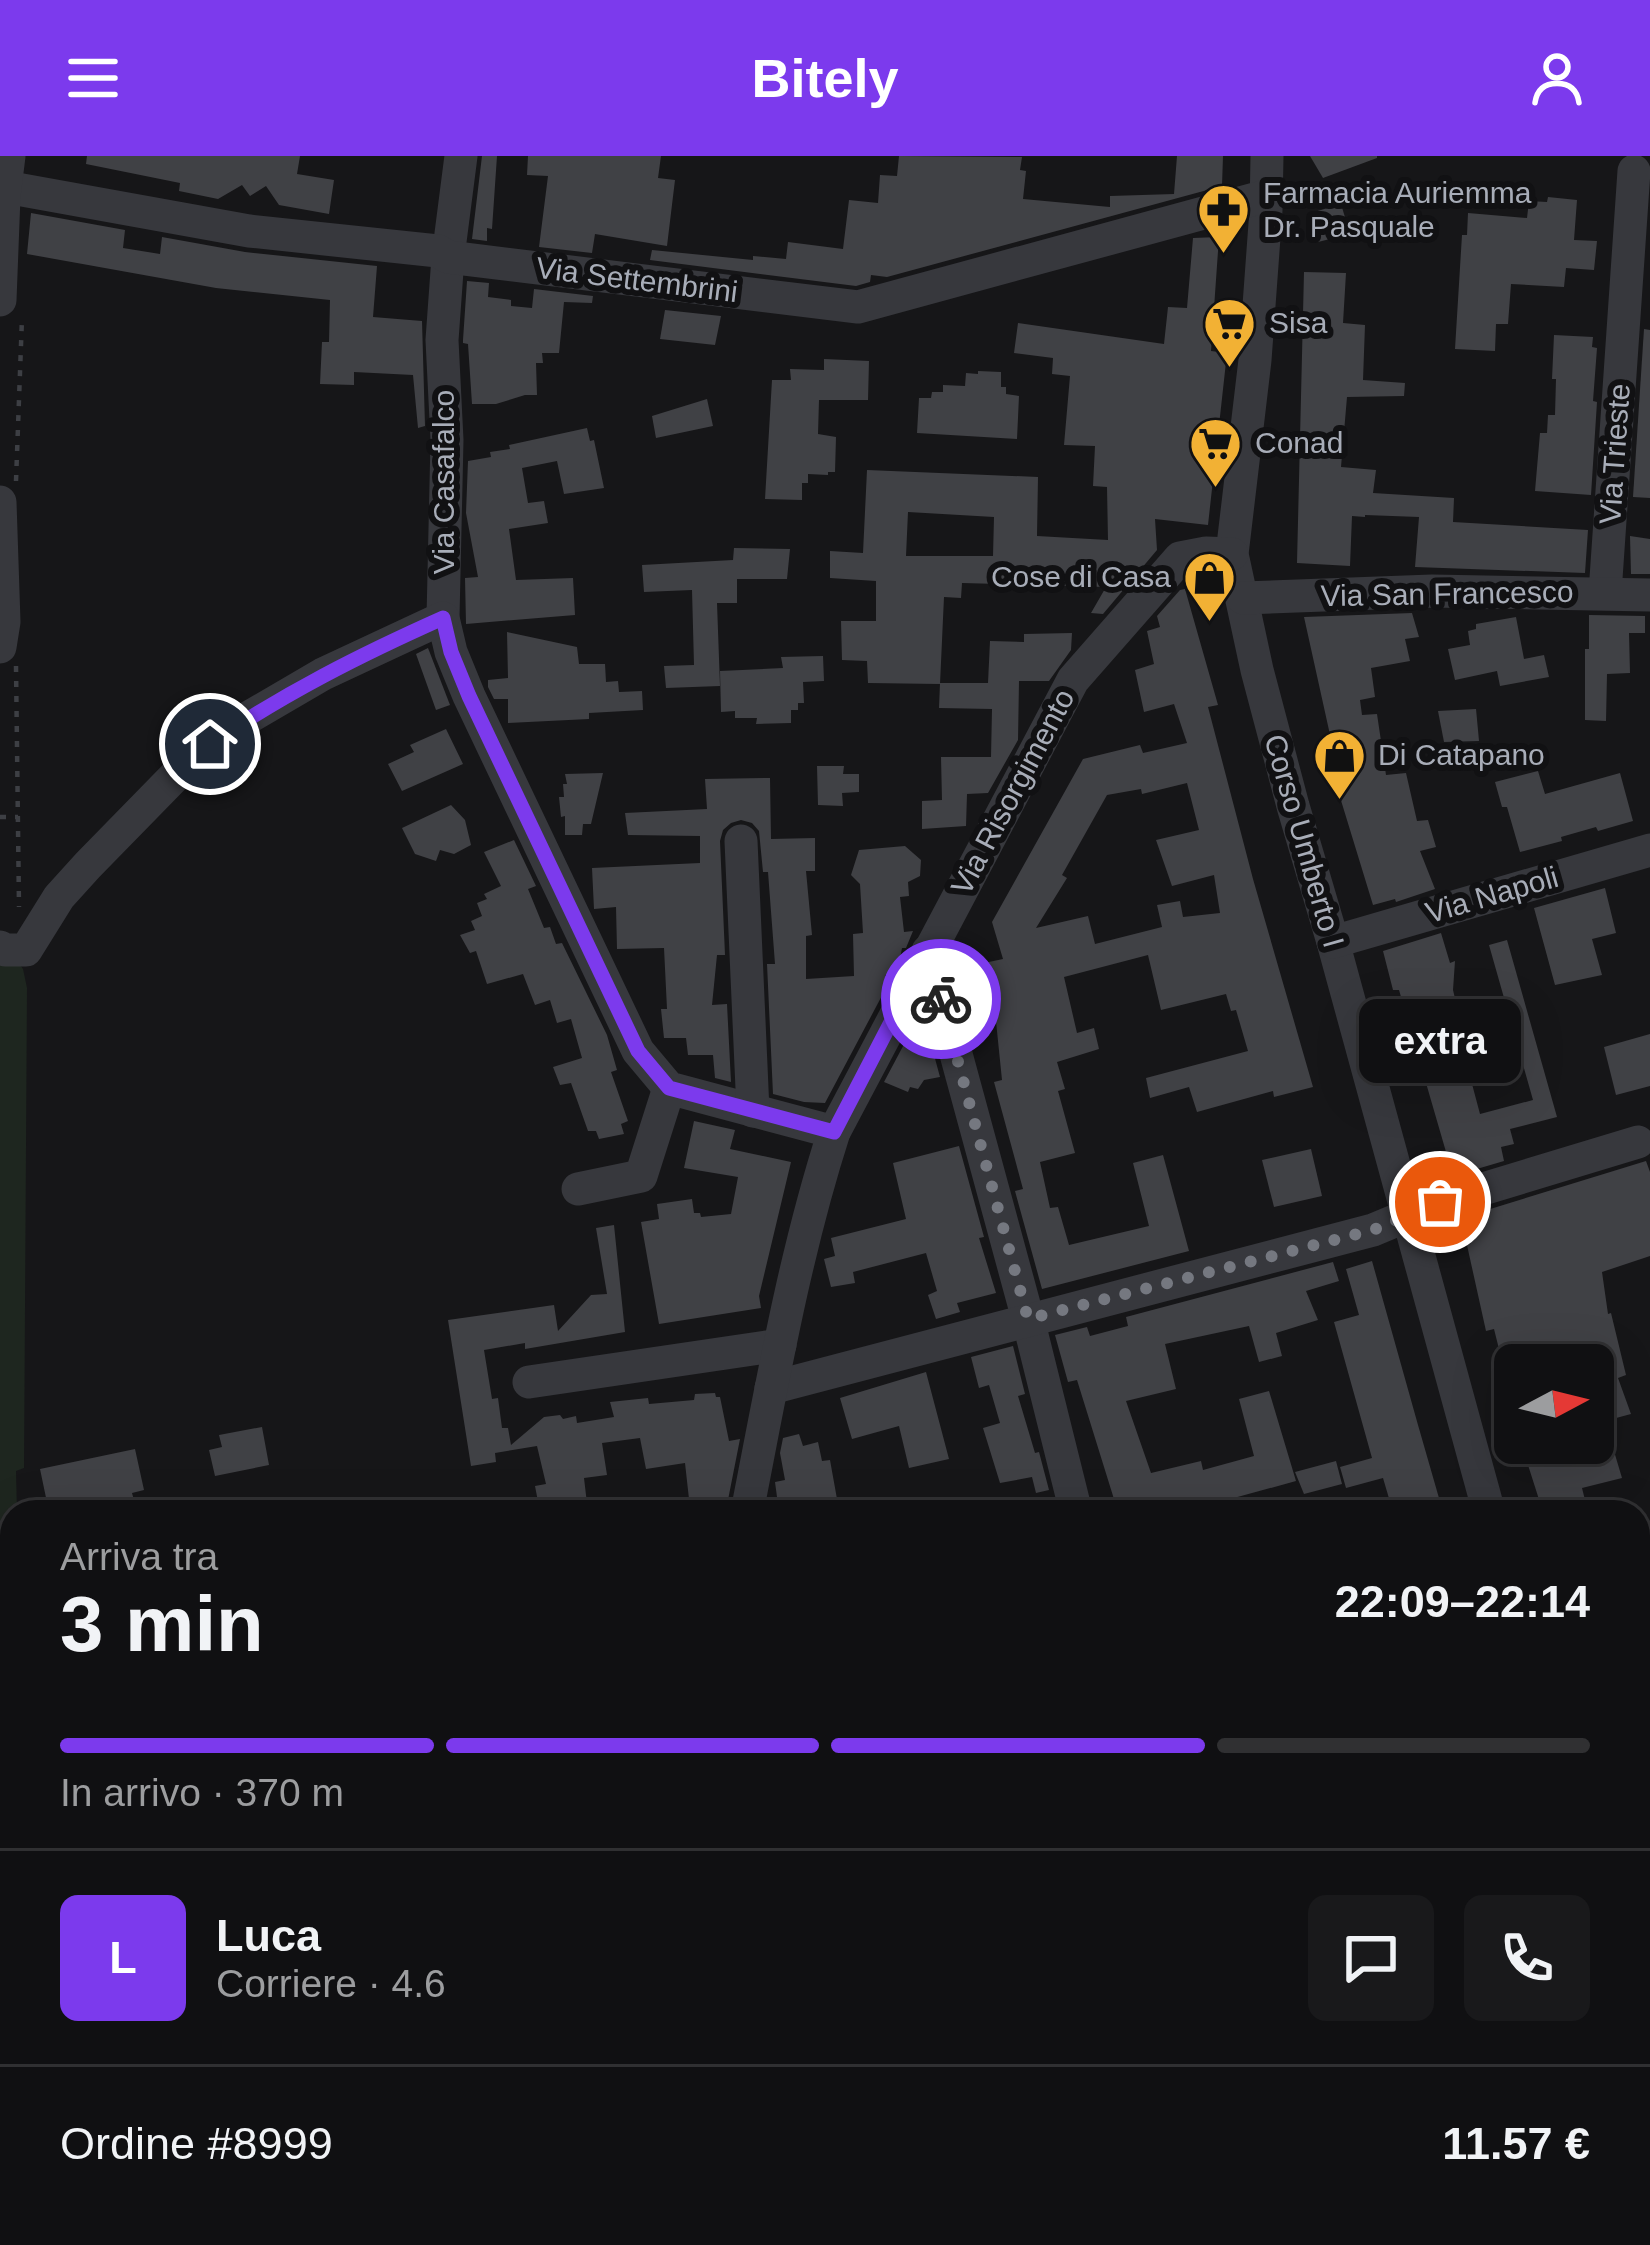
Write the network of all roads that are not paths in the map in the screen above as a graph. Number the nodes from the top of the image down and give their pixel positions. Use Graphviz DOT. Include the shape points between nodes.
graph roads {
  1 [pos="461,156"];
  2 [pos="1267,156"];
  3 [pos="1634,171"];
  4 [pos="5,176"];
  5 [pos="1266,196"];
  6 [pos="448,257"];
  7 [pos="0,300"];
  8 [pos="0,502"];
  9 [pos="1232,554"];
  10 [pos="1605,593"];
  11 [pos="1650,595"];
  12 [pos="1243,598"];
  13 [pos="443,618"];
  14 [pos="0,647"];
  15 [pos="741,841"];
  16 [pos="1650,850"];
  17 [pos="1333,941"];
  18 [pos="0,946"];
  19 [pos="928,951"];
  20 [pos="669,1088"];
  21 [pos="753,1111"];
  22 [pos="834,1132"];
  23 [pos="1638,1142"];
  24 [pos="578,1189"];
  25 [pos="1408,1216"];
  26 [pos="1028,1319"];
  27 [pos="781,1345"];
  28 [pos="529,1382"];
  29 [pos="771,1388"];
  30 [pos="749,1500"];
  31 [pos="1073,1500"];
  32 [pos="1486,1500"];
  1 -- 6 [label="street, Via Casafalco"];
  2 -- 5 [label="street, Corso Umberto I"];
  3 -- 10 [label="street, Via Trieste"];
  4 -- 6 [label="street, Via Settembrini" via="249,231"];
  4 -- 7 [label="street"];
  5 -- 6 [label="street, Via Settembrini" via="858,307"];
  5 -- 9 [label="street, Corso Umberto I"];
  6 -- 13 [label="street, Via Casafalco"];
  8 -- 14 [label="street"];
  9 -- 12 [label="street, Corso Umberto I"];
  9 -- 19 [label="street, Via Risorgimento" via="1180,558 1072,680"];
  10 -- 11 [label="street, Via San Francesco"];
  10 -- 12 [label="street, Via San Francesco"];
  12 -- 17 [label="street, Corso Umberto I"];
  13 -- 18 [label="street" via="322,674 210,744 59,897 26,950"];
  13 -- 20 [label="street, Via Casafalco" via="469,696 638,1051"];
  15 -- 21 [label="street"];
  16 -- 17 [label="street, Via Napoli"];
  17 -- 25 [label="street, Corso Umberto I"];
  19 -- 22 [label="street, Via Risorgimento"];
  19 -- 26 [label="street"];
  20 -- 21 [label="street"];
  20 -- 24 [label="street" via="641,1176"];
  21 -- 22 [label="street"];
  22 -- 27 [label="street, Via Risorgimento"];
  23 -- 25 [label="street"];
  25 -- 26 [label="street"];
  25 -- 32 [label="street, Corso Umberto I"];
  26 -- 29 [label="street"];
  26 -- 31 [label="street"];
  27 -- 28 [label="street"];
  27 -- 29 [label="street, Via Risorgimento"];
  29 -- 30 [label="street, Via Risorgimento"];
}
